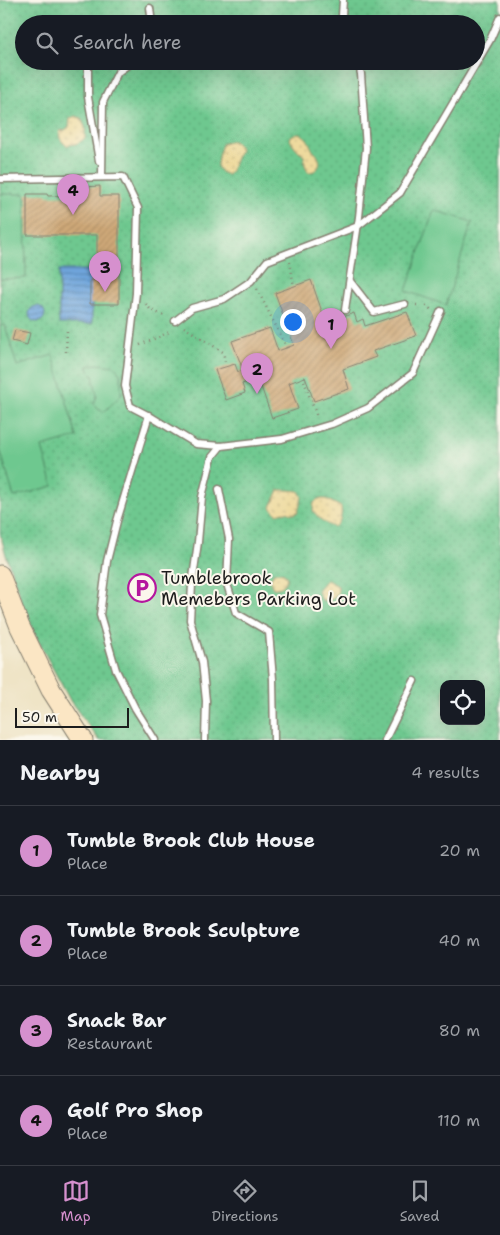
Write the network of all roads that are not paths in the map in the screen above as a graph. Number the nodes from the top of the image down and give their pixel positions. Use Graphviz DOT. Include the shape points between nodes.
graph roads {
  1 [pos="343,0"];
  2 [pos="150,8"];
  3 [pos="151,15"];
  4 [pos="342,15"];
  5 [pos="500,17"];
  6 [pos="485,48"];
  7 [pos="88,70"];
  8 [pos="121,70"];
  9 [pos="359,70"];
  10 [pos="472,70"];
  11 [pos="102,177"];
  12 [pos="0,179"];
  13 [pos="358,226"];
  14 [pos="350,281"];
  15 [pos="404,304"];
  16 [pos="345,310"];
  17 [pos="441,311"];
  18 [pos="175,321"];
  19 [pos="149,416"];
  20 [pos="220,446"];
  21 [pos="219,489"];
  22 [pos="0,575"];
  23 [pos="414,681"];
  24 [pos="83,740"];
  25 [pos="155,740"];
  26 [pos="205,740"];
  27 [pos="274,740"];
  28 [pos="385,740"];
  1 -- 4 [label="lane"];
  2 -- 3 [label="lane"];
  5 -- 6 [label="lane"];
  7 -- 11 [label="lane" via="88,97"];
  8 -- 11 [label="lane" via="103,102"];
  9 -- 13 [label="lane" via="366,148"];
  10 -- 13 [label="lane" via="400,193"];
  11 -- 12 [label="lane"];
  11 -- 19 [label="lane" via="123,177 138,208 136,293 125,386 130,406"];
  13 -- 14 [label="lane"];
  13 -- 18 [label="lane" via="267,262 251,281 224,299 192,308"];
  14 -- 15 [label="lane" via="374,312"];
  14 -- 16 [label="lane"];
  17 -- 20 [label="lane" via="413,373 368,408 332,424 282,439"];
  19 -- 20 [label="lane" via="196,444"];
  19 -- 25 [label="lane" via="117,521 100,615 116,670"];
  20 -- 26 [label="lane" via="212,457 202,497 190,620 202,662"];
  21 -- 27 [label="lane" via="229,538 227,584 236,613 269,632"];
  22 -- 24 [label="main road" via="20,627 51,690"];
  23 -- 28 [label="lane"];
}
